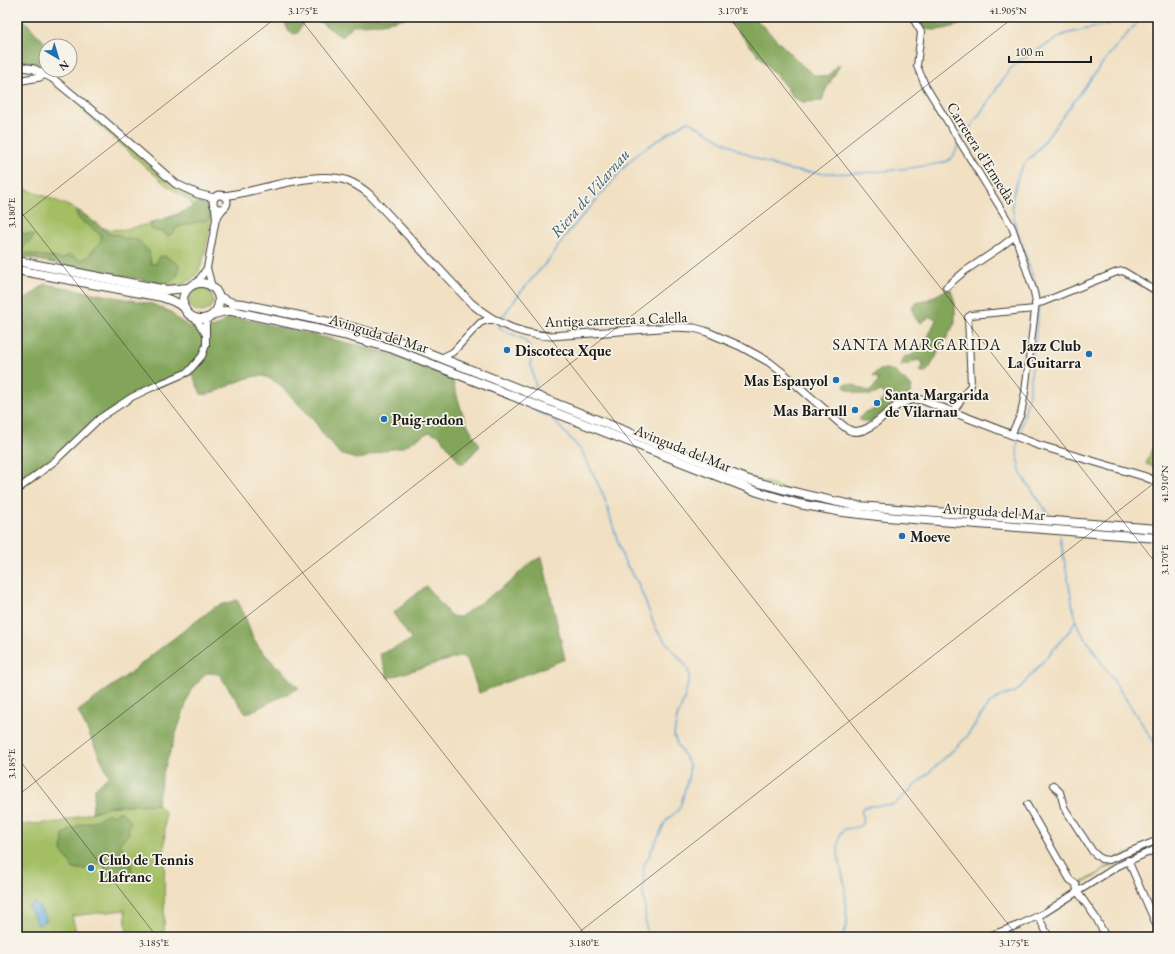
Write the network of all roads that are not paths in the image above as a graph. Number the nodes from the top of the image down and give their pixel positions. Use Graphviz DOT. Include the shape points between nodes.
graph roads {
  1 [pos="912,17"];
  2 [pos="17,66"];
  3 [pos="38,71"];
  4 [pos="38,77"];
  5 [pos="52,78"];
  6 [pos="17,81"];
  7 [pos="224,196"];
  8 [pos="214,198"];
  9 [pos="219,208"];
  10 [pos="1015,236"];
  11 [pos="17,261"];
  12 [pos="207,268"];
  13 [pos="17,270"];
  14 [pos="197,283"];
  15 [pos="212,287"];
  16 [pos="946,287"];
  17 [pos="188,288"];
  18 [pos="1158,292"];
  19 [pos="219,297"];
  20 [pos="1035,306"];
  21 [pos="184,307"];
  22 [pos="479,309"];
  23 [pos="211,315"];
  24 [pos="194,318"];
  25 [pos="495,320"];
  26 [pos="480,322"];
  27 [pos="205,333"];
  28 [pos="453,352"];
  29 [pos="441,358"];
  30 [pos="461,366"];
  31 [pos="953,412"];
  32 [pos="1013,436"];
  33 [pos="1158,482"];
  34 [pos="17,490"];
  35 [pos="1158,530"];
  36 [pos="1158,538"];
  37 [pos="1053,785"];
  38 [pos="1028,805"];
  39 [pos="1158,840"];
  40 [pos="1158,848"];
  41 [pos="1128,860"];
  42 [pos="1076,889"];
  43 [pos="1038,916"];
  44 [pos="1158,929"];
  45 [pos="995,936"];
  46 [pos="986,937"];
  47 [pos="1049,937"];
  48 [pos="1106,937"];
  1 -- 10 [label="street, Carretera d'Ermedàs" via="920,32 917,66 925,85"];
  2 -- 3 [label="street"];
  4 -- 6 [label="street"];
  5 -- 8 [label="street" via="82,101 176,184"];
  7 -- 8 [label="street"];
  7 -- 9 [label="street" via="227,204"];
  7 -- 22 [label="street, Antiga carretera a Calella" via="319,178 348,181 369,194"];
  8 -- 9 [label="street" via="213,203"];
  9 -- 12 [label="street"];
  10 -- 16 [label="street"];
  10 -- 20 [label="street, Carretera d'Ermedàs" via="1034,292"];
  11 -- 17 [label="main road" via="166,290"];
  12 -- 14 [label="street"];
  12 -- 15 [label="street"];
  13 -- 21 [label="main road" via="162,297"];
  14 -- 15 [label="main road"];
  14 -- 17 [label="main road"];
  15 -- 19 [label="main road"];
  17 -- 21 [label="main road" via="183,297"];
  18 -- 20 [label="street" via="1123,271"];
  19 -- 23 [label="main road" via="219,303"];
  19 -- 29 [label="main road, Avinguda del Mar" via="232,303 348,326 393,339"];
  20 -- 31 [label="street" via="971,315 968,318 971,385"];
  20 -- 32 [label="street, Carretera d'Ermedàs" via="1024,400"];
  21 -- 24 [label="main road"];
  22 -- 25 [label="street, Antiga carretera a Calella"];
  22 -- 26 [label="street" via="482,315"];
  23 -- 24 [label="main road" via="204,319"];
  23 -- 27 [label="street"];
  23 -- 36 [label="main road, Avinguda del Mar" via="226,310 232,311 344,335 393,349 731,482 799,504 887,517"];
  24 -- 27 [label="street"];
  25 -- 26 [label="street"];
  25 -- 31 [label="street, Antiga carretera a Calella" via="520,331 551,336 674,327 705,331 769,362 852,431 868,427 896,405 915,399"];
  26 -- 28 [label="street"];
  27 -- 34 [label="street" via="206,345 202,356 188,372 132,397 100,418 56,460"];
  28 -- 29 [label="street"];
  28 -- 30 [label="street" via="453,359"];
  29 -- 30 [label="main road, Avinguda del Mar"];
  30 -- 35 [label="main road, Avinguda del Mar" via="746,479 822,499 858,506"];
  31 -- 32 [label="street, Antiga carretera a Calella"];
  32 -- 33 [label="street, Antiga carretera a Calella"];
  37 -- 39 [label="street" via="1060,792 1064,807 1074,823 1101,859 1110,860"];
  38 -- 42 [label="street" via="1059,863 1070,881 1076,884"];
  40 -- 41 [label="street"];
  41 -- 42 [label="street"];
  41 -- 44 [label="street"];
  42 -- 43 [label="street"];
  42 -- 48 [label="street"];
  43 -- 45 [label="street"];
  43 -- 47 [label="street"];
  45 -- 46 [label="street"];
}
